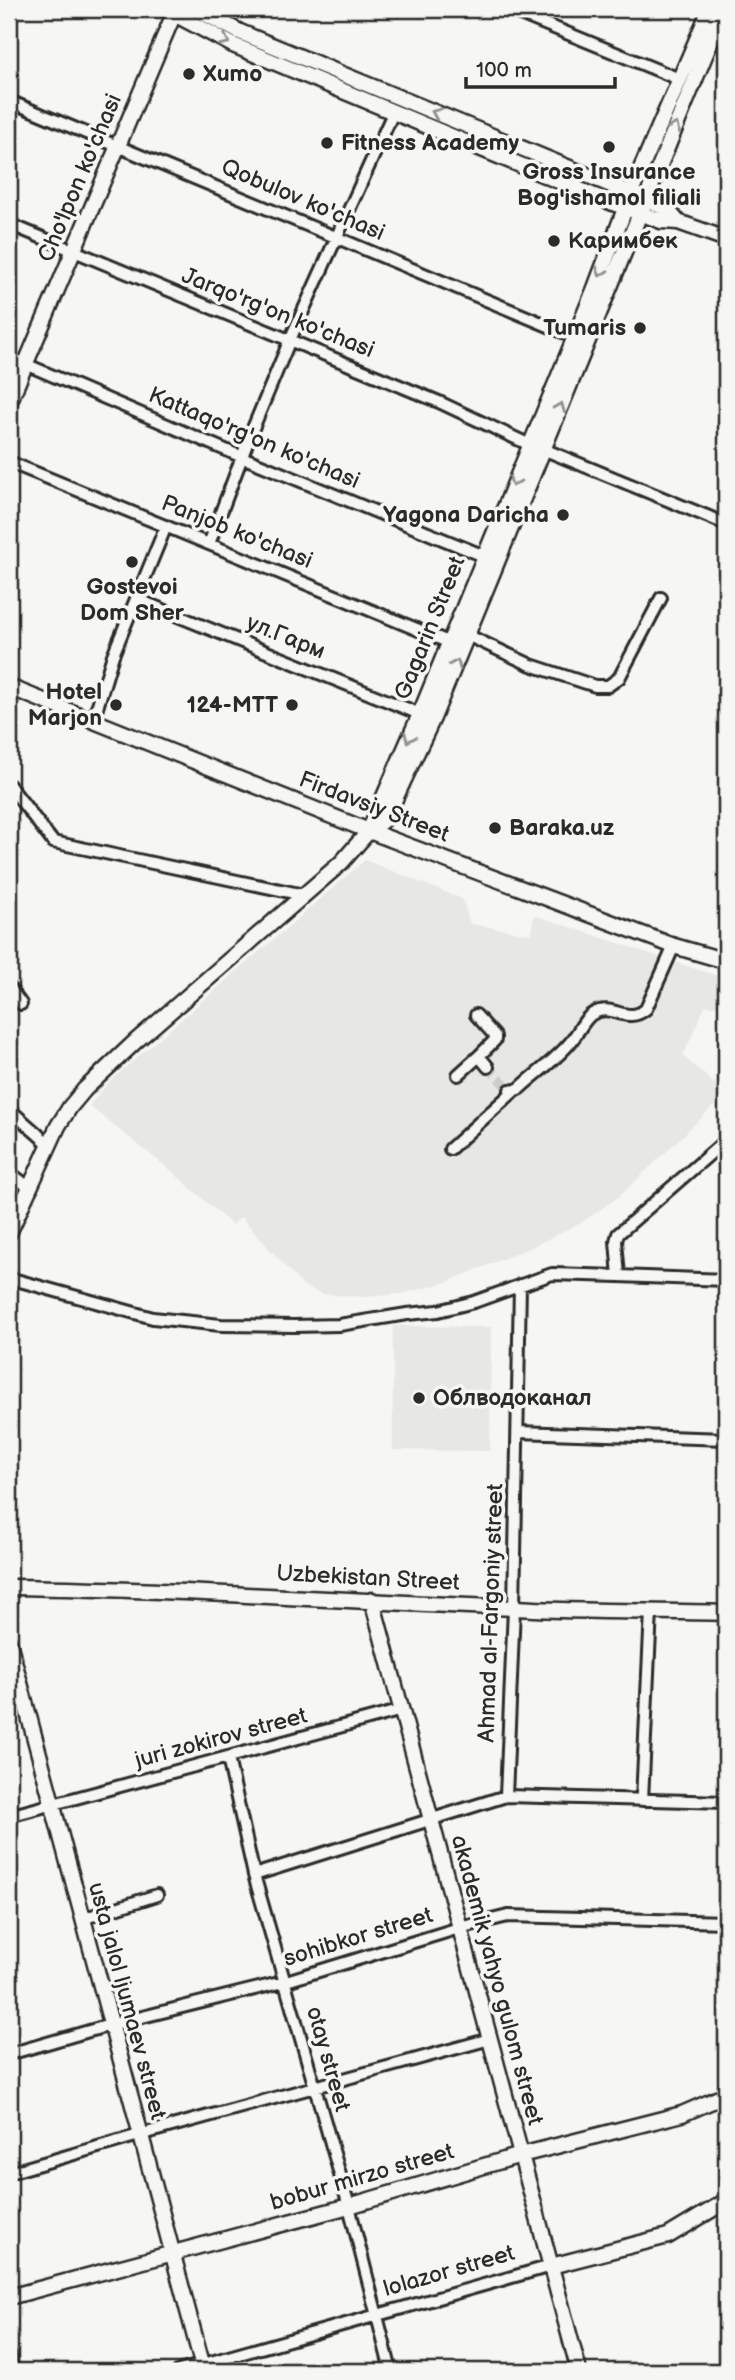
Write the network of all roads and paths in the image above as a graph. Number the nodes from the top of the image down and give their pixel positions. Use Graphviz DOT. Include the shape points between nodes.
graph roads {
  1 [pos="196,9"];
  2 [pos="508,9"];
  3 [pos="710,9"];
  4 [pos="724,9"];
  5 [pos="171,11"];
  6 [pos="679,79"];
  7 [pos="14,103"];
  8 [pos="393,113"];
  9 [pos="118,148"];
  10 [pos="631,194"];
  11 [pos="642,206"];
  12 [pos="625,208"];
  13 [pos="9,223"];
  14 [pos="335,237"];
  15 [pos="726,239"];
  16 [pos="73,251"];
  17 [pos="575,337"];
  18 [pos="289,342"];
  19 [pos="9,357"];
  20 [pos="25,363"];
  21 [pos="9,403"];
  22 [pos="537,447"];
  23 [pos="242,457"];
  24 [pos="9,462"];
  25 [pos="726,524"];
  26 [pos="166,526"];
  27 [pos="209,544"];
  28 [pos="484,556"];
  29 [pos="661,598"];
  30 [pos="136,599"];
  31 [pos="467,635"];
  32 [pos="449,642"];
  33 [pos="9,687"];
  34 [pos="420,714"];
  35 [pos="93,721"];
  36 [pos="9,785"];
  37 [pos="369,831"];
  38 [pos="304,895"];
  39 [pos="674,946"];
  40 [pos="726,961"];
  41 [pos="9,987"];
  42 [pos="21,1004"];
  43 [pos="476,1015"];
  44 [pos="479,1056"];
  45 [pos="488,1067"];
  46 [pos="458,1075"];
  47 [pos="9,1109"];
  48 [pos="726,1140"];
  49 [pos="50,1145"];
  50 [pos="450,1149"];
  51 [pos="9,1172"];
  52 [pos="31,1189"];
  53 [pos="9,1233"];
  54 [pos="619,1276"];
  55 [pos="9,1278"];
  56 [pos="726,1280"];
  57 [pos="520,1285"];
  58 [pos="518,1432"];
  59 [pos="726,1439"];
  60 [pos="9,1587"];
  61 [pos="372,1600"];
  62 [pos="514,1608"];
  63 [pos="651,1611"];
  64 [pos="726,1613"];
  65 [pos="9,1642"];
  66 [pos="402,1710"];
  67 [pos="228,1758"];
  68 [pos="506,1796"];
  69 [pos="642,1800"];
  70 [pos="726,1802"];
  71 [pos="51,1805"];
  72 [pos="9,1816"];
  73 [pos="432,1821"];
  74 [pos="254,1874"];
  75 [pos="157,1895"];
  76 [pos="82,1919"];
  77 [pos="726,1922"];
  78 [pos="459,1928"];
  79 [pos="284,1982"];
  80 [pos="110,2025"];
  81 [pos="490,2039"];
  82 [pos="9,2054"];
  83 [pos="314,2087"];
  84 [pos="726,2095"];
  85 [pos="139,2135"];
  86 [pos="521,2155"];
  87 [pos="9,2173"];
  88 [pos="726,2201"];
  89 [pos="349,2206"];
  90 [pos="172,2252"];
  91 [pos="551,2266"];
  92 [pos="9,2297"];
  93 [pos="376,2316"];
  94 [pos="9,2353"];
  95 [pos="203,2368"];
  96 [pos="13,2371"];
  97 [pos="178,2371"];
  98 [pos="391,2371"];
  99 [pos="579,2371"];
  10 -- 1 [label="main road, one-way" via="240,32"];
  2 -- 6 [label="street"];
  3 -- 6 [label="main road, Gagarin Street"];
  11 -- 4 [label="main road, Gagarin Street, one-way"];
  5 -- 8 [label="main road, one-way" via="233,45"];
  5 -- 9 [label="main road, Cho'lpon ko'chasi"];
  6 -- 10 [label="main road, Gagarin Street"];
  7 -- 9 [label="street, Qobulov ko'chasi"];
  8 -- 12 [label="main road"];
  8 -- 14 [label="street"];
  9 -- 14 [label="street, Qobulov ko'chasi"];
  9 -- 16 [label="main road, Cho'lpon ko'chasi"];
  10 -- 11 [label="main road"];
  10 -- 12 [label="main road, Gagarin Street"];
  11 -- 12 [label="main road"];
  11 -- 15 [label="main road" via="661,221 678,222"];
  22 -- 11 [label="main road, Gagarin Street, one-way"];
  12 -- 17 [label="main road, Gagarin Street, one-way"];
  13 -- 16 [label="street, Jarqo'rg'on ko'chasi"];
  14 -- 17 [label="street, Qobulov ko'chasi"];
  14 -- 18 [label="street"];
  16 -- 18 [label="street, Jarqo'rg'on ko'chasi"];
  16 -- 20 [label="main road, Cho'lpon ko'chasi"];
  17 -- 22 [label="main road, Gagarin Street"];
  18 -- 22 [label="street, Jarqo'rg'on ko'chasi"];
  18 -- 23 [label="street"];
  19 -- 20 [label="street, Kattaqo'rg'on ko'chasi"];
  20 -- 21 [label="main road, Cho'lpon ko'chasi"];
  20 -- 23 [label="street, Kattaqo'rg'on ko'chasi"];
  22 -- 25 [label="street, Jarqo'rg'on ko'chasi"];
  22 -- 28 [label="main road, Gagarin Street, one-way"];
  22 -- 31 [label="main road"];
  23 -- 27 [label="street"];
  23 -- 28 [label="street, Kattaqo'rg'on ko'chasi"];
  24 -- 26 [label="street, Panjob ko'chasi"];
  26 -- 27 [label="street, Panjob ko'chasi"];
  26 -- 30 [label="street"];
  27 -- 32 [label="street, Panjob ko'chasi"];
  28 -- 32 [label="main road, Gagarin Street"];
  29 -- 31 [label="street" via="619,678 608,686 531,665"];
  30 -- 34 [label="street, ул.Гарм"];
  30 -- 35 [label="street"];
  37 -- 31 [label="main road, one-way" via="386,818"];
  32 -- 34 [label="main road, Gagarin Street"];
  33 -- 35 [label="main road, Firdavsiy Street"];
  34 -- 37 [label="main road, Gagarin Street, one-way"];
  35 -- 37 [label="main road, Firdavsiy Street"];
  36 -- 38 [label="street" via="53,842"];
  37 -- 38 [label="main road"];
  37 -- 39 [label="main road, Firdavsiy Street"];
  38 -- 49 [label="main road" via="85,1089 69,1107"];
  39 -- 40 [label="main road, Firdavsiy Street"];
  39 -- 50 [label="street" via="646,1009 630,1016 596,1011 569,1044"];
  41 -- 42 [label="street"];
  43 -- 44 [label="street" via="495,1036"];
  44 -- 45 [label="street"];
  44 -- 46 [label="street"];
  47 -- 49 [label="street"];
  48 -- 54 [label="street" via="618,1234"];
  49 -- 52 [label="main road"];
  51 -- 52 [label="street"];
  52 -- 53 [label="main road"];
  54 -- 56 [label="street"];
  54 -- 57 [label="street" via="552,1274"];
  55 -- 57 [label="street" via="152,1318 221,1325 339,1325 438,1311"];
  57 -- 58 [label="street, Ahmad al-Fargoniy street"];
  58 -- 59 [label="street"];
  58 -- 62 [label="street, Ahmad al-Fargoniy street"];
  60 -- 61 [label="main road, Uzbekistan Street"];
  61 -- 62 [label="main road, Uzbekistan Street"];
  61 -- 66 [label="main road, akademik yahyo gulom street"];
  62 -- 63 [label="main road, Uzbekistan Street"];
  62 -- 68 [label="street, Ahmad al-Fargoniy street"];
  63 -- 64 [label="main road, Uzbekistan Street"];
  63 -- 69 [label="street"];
  65 -- 71 [label="main road, usta jalol ljumaev street"];
  66 -- 67 [label="street, juri zokirov street"];
  66 -- 73 [label="main road, akademik yahyo gulom street"];
  67 -- 71 [label="street, juri zokirov street"];
  67 -- 74 [label="street, otay street"];
  68 -- 69 [label="street"];
  68 -- 73 [label="street"];
  69 -- 70 [label="street"];
  71 -- 72 [label="street, juri zokirov street"];
  71 -- 76 [label="main road, usta jalol ljumaev street"];
  73 -- 74 [label="street"];
  73 -- 78 [label="main road, akademik yahyo gulom street"];
  74 -- 79 [label="street, otay street"];
  75 -- 76 [label="street"];
  76 -- 80 [label="main road, usta jalol ljumaev street"];
  77 -- 78 [label="street, sohibkor street" via="508,1916"];
  78 -- 79 [label="street, sohibkor street"];
  78 -- 81 [label="main road, akademik yahyo gulom street"];
  79 -- 80 [label="street, sohibkor street"];
  79 -- 83 [label="street, otay street"];
  80 -- 82 [label="street, sohibkor street"];
  80 -- 85 [label="main road, usta jalol ljumaev street"];
  81 -- 83 [label="street"];
  81 -- 86 [label="main road, akademik yahyo gulom street"];
  83 -- 85 [label="street"];
  83 -- 89 [label="street, otay street"];
  84 -- 86 [label="main road, bobur mirzo street" via="682,2114"];
  85 -- 87 [label="street"];
  85 -- 90 [label="main road, usta jalol ljumaev street"];
  86 -- 89 [label="main road, bobur mirzo street"];
  86 -- 91 [label="main road, akademik yahyo gulom street"];
  88 -- 91 [label="main road, lolazor street" via="668,2236"];
  89 -- 90 [label="main road, bobur mirzo street"];
  89 -- 93 [label="street, otay street"];
  90 -- 92 [label="main road, bobur mirzo street"];
  90 -- 95 [label="main road, usta jalol ljumaev street"];
  91 -- 93 [label="street, lolazor street"];
  91 -- 99 [label="main road, akademik yahyo gulom street"];
  93 -- 95 [label="street, lolazor street"];
  93 -- 98 [label="street, otay street"];
  94 -- 96 [label="street"];
  95 -- 97 [label="street, lolazor street"];
}
